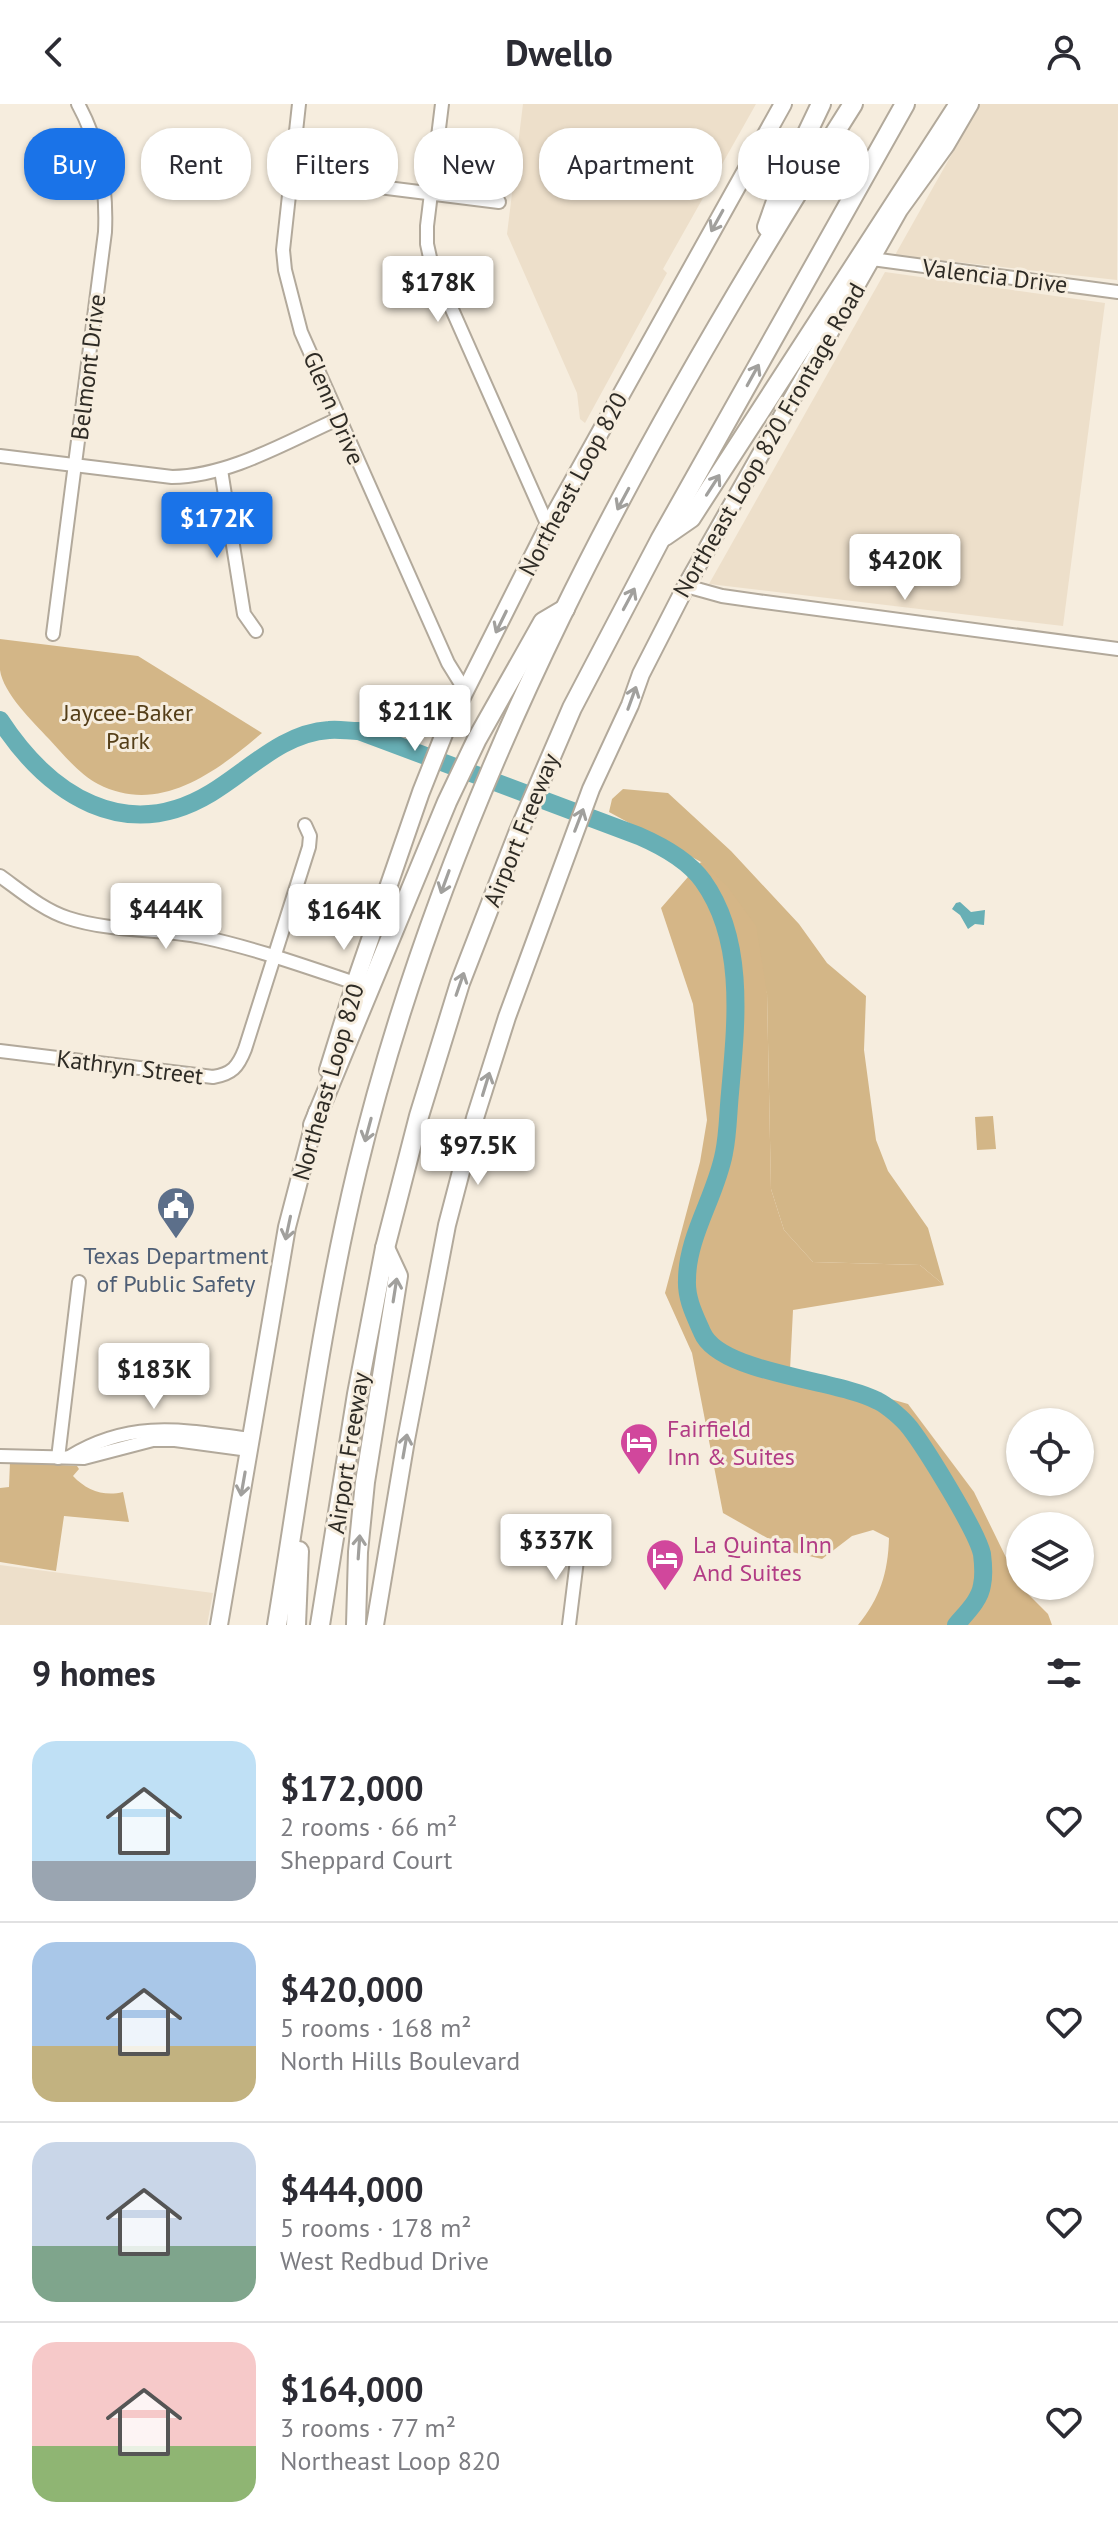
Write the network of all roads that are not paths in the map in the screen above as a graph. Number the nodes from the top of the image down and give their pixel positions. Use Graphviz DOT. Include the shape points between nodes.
graph roads {
  1 [pos="78,104"];
  2 [pos="299,104"];
  3 [pos="442,104"];
  4 [pos="783,104"];
  5 [pos="821,104"];
  6 [pos="853,104"];
  7 [pos="905,104"];
  8 [pos="959,104"];
  9 [pos="970,104"];
  10 [pos="296,128"];
  11 [pos="439,128"];
  12 [pos="288,200"];
  13 [pos="431,200"];
  14 [pos="480,200"];
  15 [pos="499,202"];
  16 [pos="872,259"];
  17 [pos="756,260"];
  18 [pos="1118,292"];
  19 [pos="338,419"];
  20 [pos="0,456"];
  21 [pos="75,466"];
  22 [pos="221,470"];
  23 [pos="548,526"];
  24 [pos="660,540"];
  25 [pos="686,586"];
  26 [pos="565,609"];
  27 [pos="256,631"];
  28 [pos="53,634"];
  29 [pos="1118,649"];
  30 [pos="466,692"];
  31 [pos="305,825"];
  32 [pos="0,876"];
  33 [pos="275,956"];
  34 [pos="355,983"];
  35 [pos="0,1051"];
  36 [pos="313,1125"];
  37 [pos="385,1248"];
  38 [pos="79,1282"];
  39 [pos="250,1445"];
  40 [pos="0,1456"];
  41 [pos="63,1458"];
  42 [pos="302,1476"];
  43 [pos="579,1544"];
  44 [pos="219,1625"];
  45 [pos="277,1625"];
  46 [pos="296,1625"];
  47 [pos="320,1625"];
  48 [pos="356,1625"];
  49 [pos="375,1625"];
  50 [pos="569,1625"];
  1 -- 21 [label="street, Belmont Drive" via="96,146 106,204"];
  2 -- 10 [label="street, Glenn Drive"];
  3 -- 11 [label="street"];
  4 -- 23 [label="main road, Northeast Loop 820, one-way"];
  5 -- 17 [label="highway" via="780,190"];
  6 -- 17 [label="highway, Airport Freeway"];
  24 -- 7 [label="highway, Airport Freeway, one-way"];
  24 -- 8 [label="highway, one-way" via="691,518"];
  9 -- 16 [label="main road, Northeast Loop 820 Frontage Road"];
  12 -- 19 [label="street, Glenn Drive" via="285,270 301,332"];
  13 -- 23 [label="street" via="431,262"];
  14 -- 15 [label="street"];
  16 -- 18 [label="street, Valencia Drive"];
  16 -- 25 [label="main road, Northeast Loop 820 Frontage Road"];
  17 -- 26 [label="highway, Airport Freeway, one-way" via="683,385"];
  19 -- 22 [label="street"];
  19 -- 30 [label="street, Glenn Drive"];
  20 -- 21 [label="street"];
  21 -- 22 [label="street" via="172,477"];
  21 -- 28 [label="street, Belmont Drive"];
  22 -- 27 [label="street" via="244,614"];
  23 -- 30 [label="main road, Northeast Loop 820, one-way"];
  37 -- 24 [label="highway, Airport Freeway, one-way" via="460,983 519,831 572,708"];
  25 -- 29 [label="street" via="722,596"];
  49 -- 25 [label="main road, Northeast Loop 820 Frontage Road, one-way" via="447,1225 475,1118 591,789"];
  26 -- 36 [label="highway" via="543,622 477,739"];
  26 -- 42 [label="highway, Airport Freeway, one-way" via="500,748 435,909 386,1064 323,1329"];
  30 -- 34 [label="main road, Northeast Loop 820" via="421,792"];
  31 -- 33 [label="street, Kathryn Street" via="309,847"];
  32 -- 33 [label="street" via="65,917 196,936"];
  33 -- 34 [label="street"];
  33 -- 35 [label="street, Kathryn Street" via="239,1065 229,1074 213,1077"];
  34 -- 36 [label="main road, Northeast Loop 820"];
  36 -- 39 [label="main road, Northeast Loop 820, one-way" via="287,1227"];
  37 -- 47 [label="highway, Airport Freeway"];
  48 -- 37 [label="highway, one-way" via="365,1482 398,1276"];
  38 -- 41 [label="street"];
  39 -- 41 [label="street" via="161,1428"];
  39 -- 44 [label="main road, Northeast Loop 820, one-way"];
  40 -- 41 [label="street"];
  42 -- 45 [label="highway, Airport Freeway"];
  42 -- 46 [label="highway"];
  43 -- 50 [label="street"];
}
